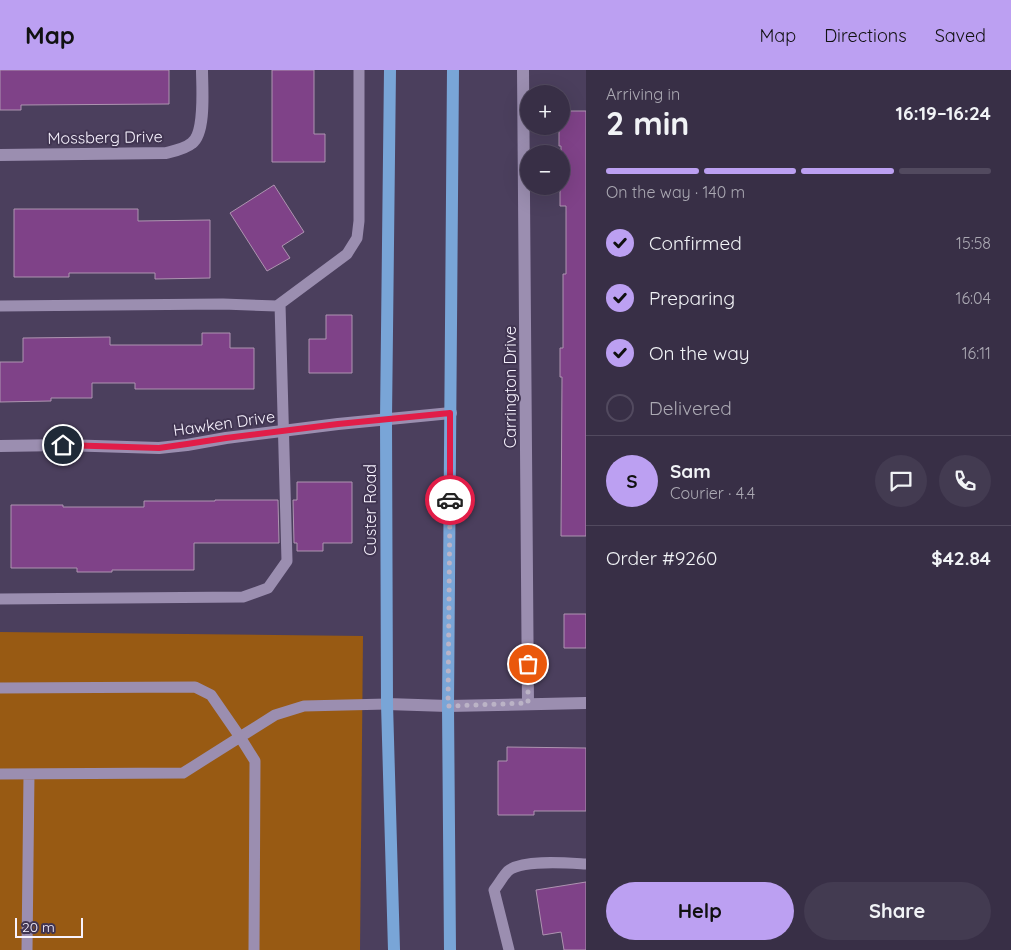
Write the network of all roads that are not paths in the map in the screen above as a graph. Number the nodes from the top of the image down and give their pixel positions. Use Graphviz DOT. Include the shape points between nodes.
graph roads {
  1 [pos="202,70"];
  2 [pos="359,70"];
  3 [pos="390,70"];
  4 [pos="453,70"];
  5 [pos="524,70"];
  6 [pos="0,155"];
  7 [pos="280,304"];
  8 [pos="0,306"];
  9 [pos="450,413"];
  10 [pos="386,419"];
  11 [pos="283,431"];
  12 [pos="0,446"];
  13 [pos="0,599"];
  14 [pos="0,688"];
  15 [pos="528,703"];
  16 [pos="586,703"];
  17 [pos="388,704"];
  18 [pos="448,706"];
  19 [pos="240,737"];
  20 [pos="0,774"];
  21 [pos="29,774"];
  22 [pos="586,864"];
  23 [pos="27,950"];
  24 [pos="254,950"];
  25 [pos="394,950"];
  26 [pos="450,950"];
  27 [pos="509,950"];
  1 -- 6 [label="street, Mossberg Drive" via="202,125 193,143 178,150 166,154"];
  2 -- 7 [label="lane" via="357,238 347,254"];
  3 -- 10 [label="main road, Custer Road"];
  4 -- 9 [label="main road"];
  5 -- 15 [label="street, Carrington Drive"];
  7 -- 8 [label="lane"];
  7 -- 11 [label="lane"];
  9 -- 10 [label="street, Hawken Drive"];
  9 -- 18 [label="main road"];
  10 -- 11 [label="street, Hawken Drive"];
  10 -- 17 [label="main road, Custer Road"];
  11 -- 12 [label="street, Hawken Drive" via="159,448"];
  11 -- 13 [label="lane" via="287,561 268,588 243,597"];
  14 -- 19 [label="lane" via="195,687 211,695"];
  15 -- 16 [label="street"];
  15 -- 18 [label="street"];
  17 -- 18 [label="street"];
  17 -- 19 [label="lane" via="304,706 274,715"];
  17 -- 25 [label="main road, Custer Road"];
  18 -- 26 [label="main road"];
  19 -- 21 [label="lane" via="183,773"];
  19 -- 24 [label="lane" via="255,761"];
  20 -- 21 [label="lane"];
  21 -- 23 [label="lane"];
  22 -- 27 [label="lane" via="528,863 509,870 494,890"];
}
